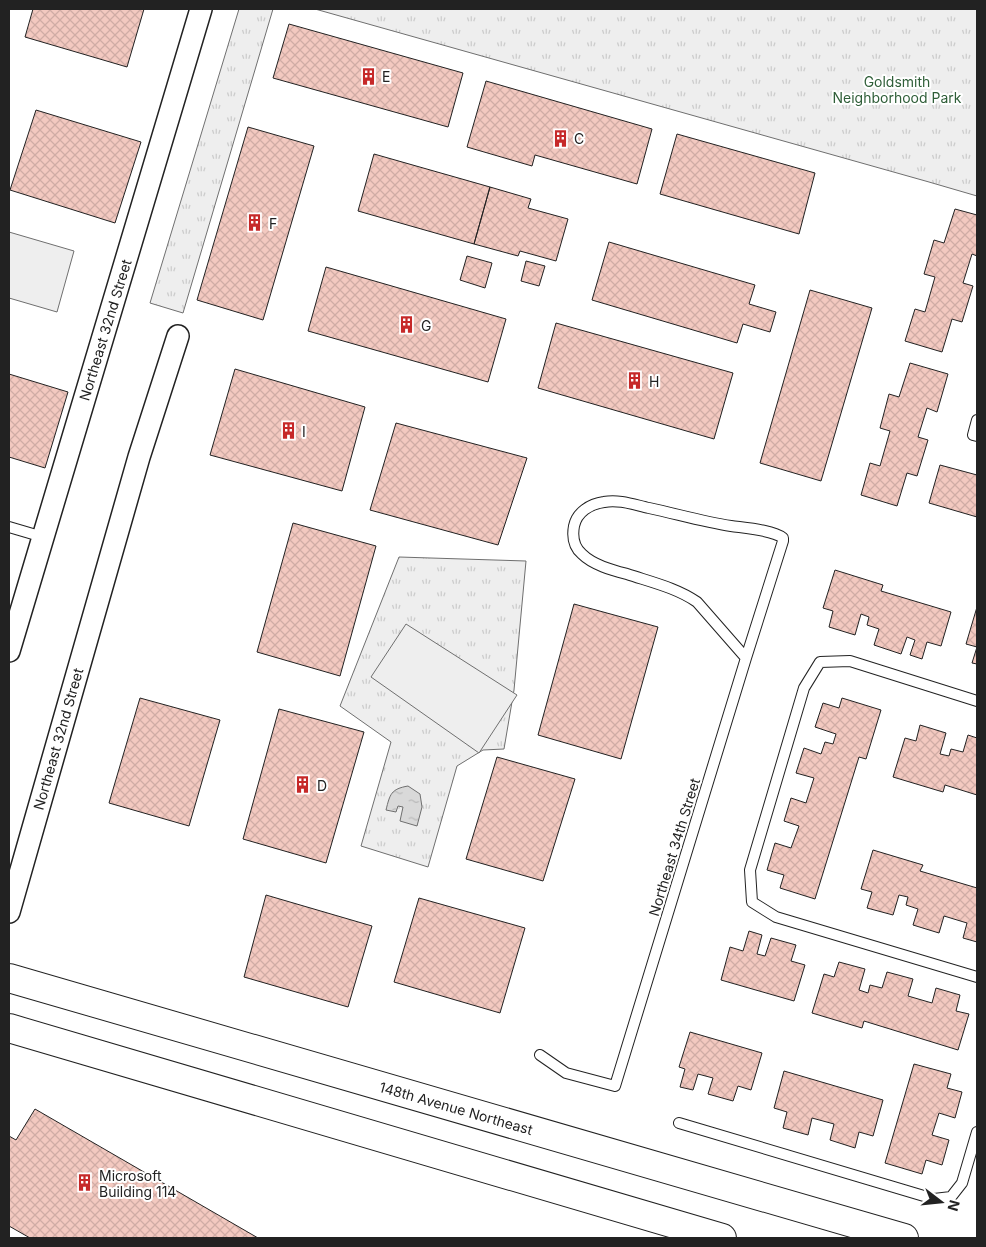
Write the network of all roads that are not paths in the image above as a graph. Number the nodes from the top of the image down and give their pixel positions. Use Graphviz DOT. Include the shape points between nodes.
graph roads {
  1 [pos="201,9"];
  2 [pos="178,336"];
  3 [pos="977,420"];
  4 [pos="977,436"];
  5 [pos="9,527"];
  6 [pos="43,537"];
  7 [pos="15,608"];
  8 [pos="9,651"];
  9 [pos="746,658"];
  10 [pos="977,701"];
  11 [pos="9,912"];
  12 [pos="977,977"];
  13 [pos="9,978"];
  14 [pos="9,1028"];
  15 [pos="540,1055"];
  16 [pos="679,1123"];
  17 [pos="977,1132"];
  18 [pos="722,1238"];
  19 [pos="904,1238"];
  1 -- 6 [label="street, Northeast 32nd Street"];
  2 -- 11 [label="street, Northeast 32nd Street" via="139,457"];
  3 -- 4 [label="lane" via="973,434"];
  5 -- 6 [label="lane"];
  6 -- 7 [label="street, Northeast 32nd Street"];
  7 -- 8 [label="street, Northeast 32nd Street"];
  9 -- 9 [label="lane, Northeast 34th Street" via="690,597 598,565 584,556 577,549 573,536 581,512 596,504 624,502 781,536 783,544"];
  9 -- 15 [label="lane, Northeast 34th Street" via="615,1086 566,1073"];
  10 -- 12 [label="lane" via="850,661 820,662 804,688 750,870 752,902 776,918"];
  13 -- 19 [label="main road, 148th Avenue Northeast"];
  14 -- 18 [label="main road"];
  16 -- 17 [label="lane" via="934,1199 950,1197 962,1183"];
}
